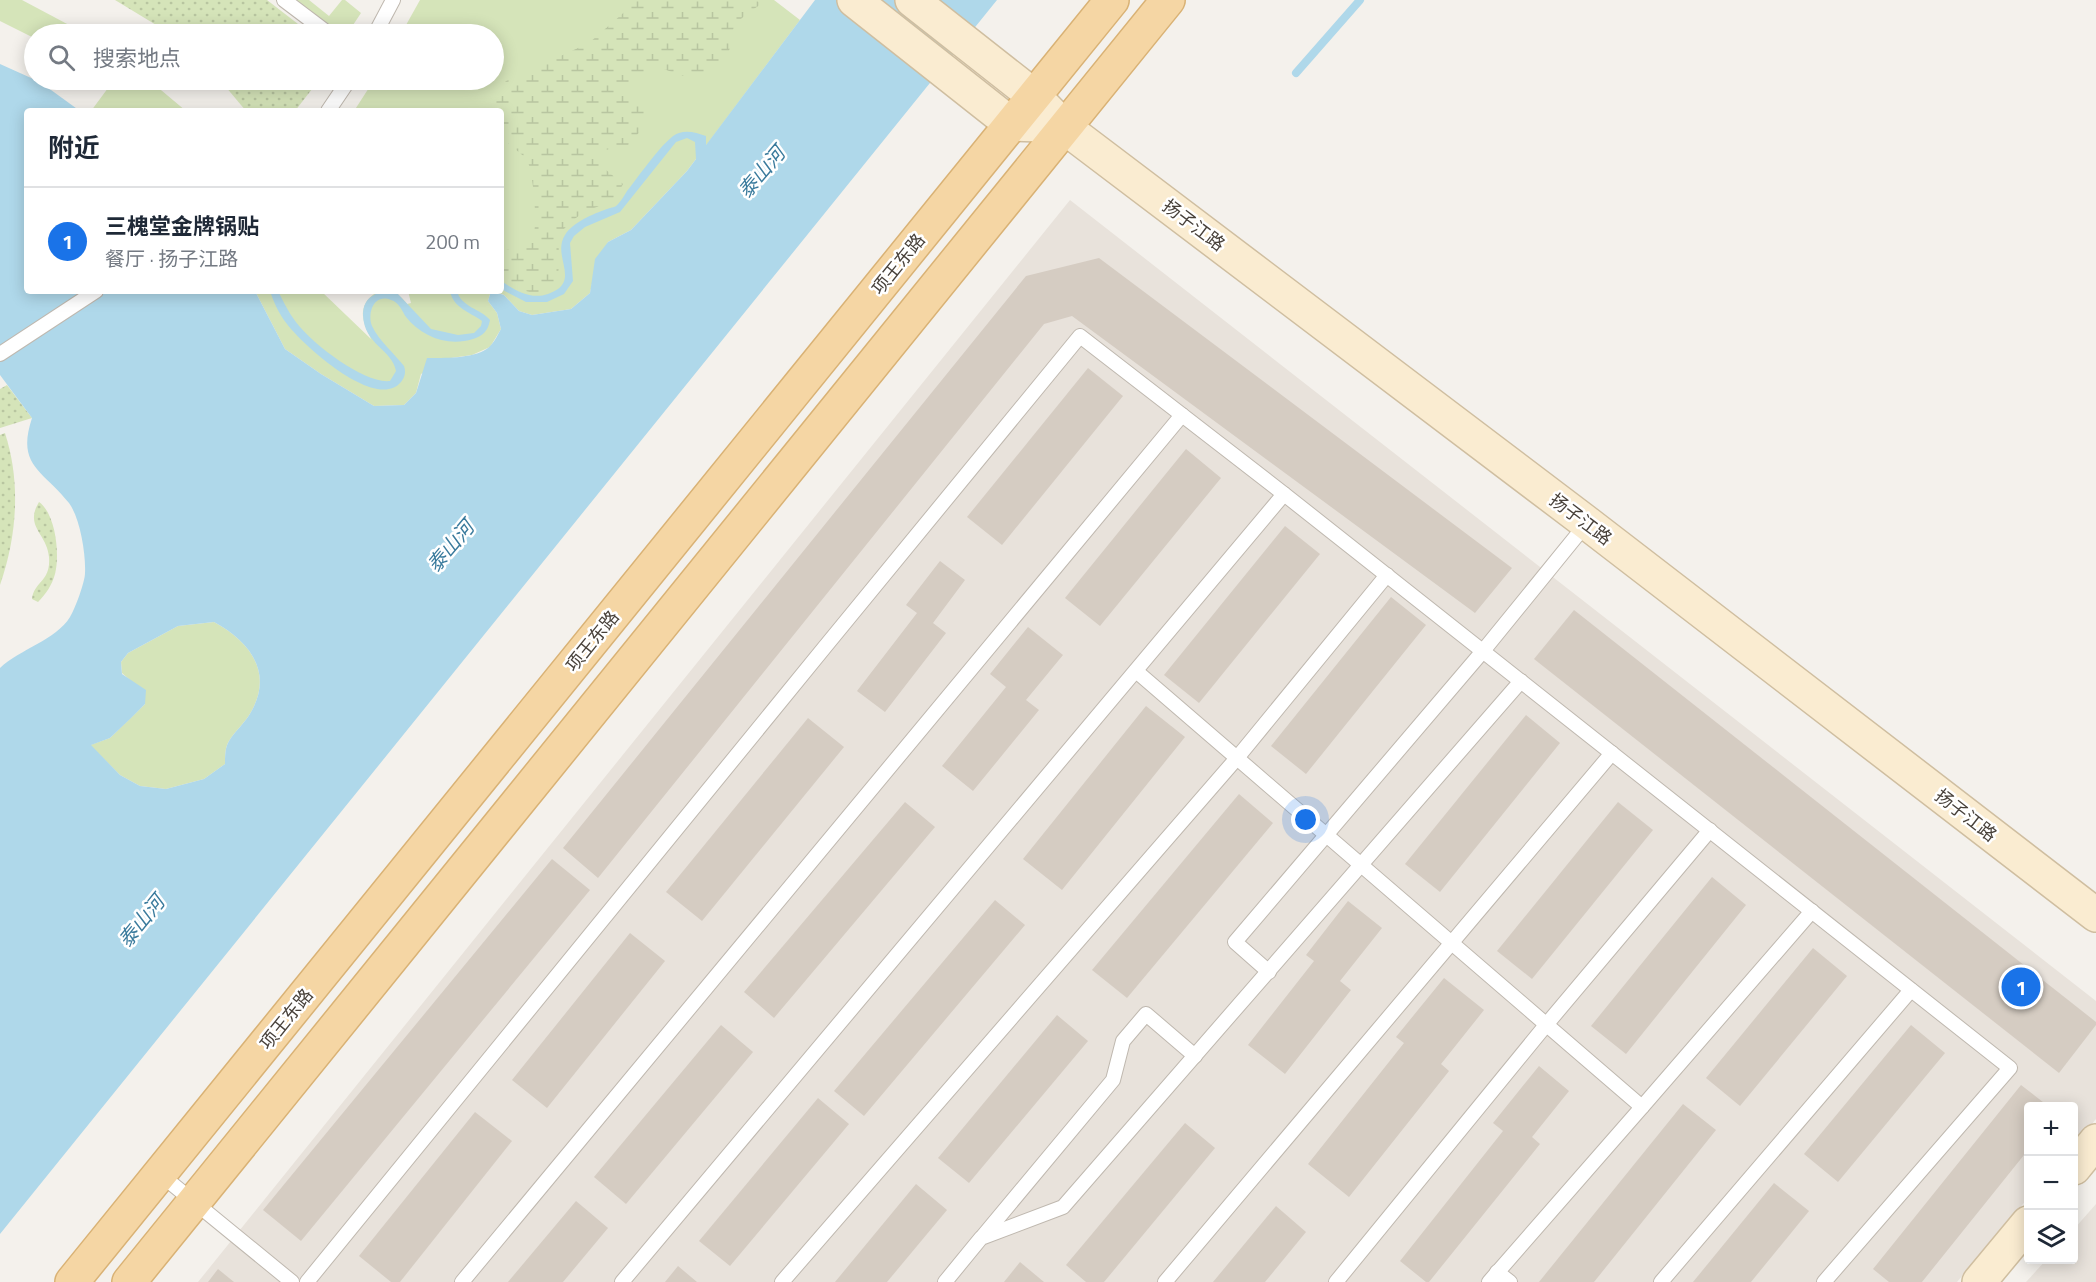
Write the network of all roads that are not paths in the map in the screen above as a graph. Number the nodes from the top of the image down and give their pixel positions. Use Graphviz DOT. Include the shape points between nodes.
graph roads {
  1 [pos="284,0"];
  2 [pos="393,0"];
  3 [pos="854,0"];
  4 [pos="912,0"];
  5 [pos="1112,0"];
  6 [pos="1168,0"];
  7 [pos="316,24"];
  8 [pos="380,24"];
  9 [pos="342,90"];
  10 [pos="1034,96"];
  11 [pos="330,108"];
  12 [pos="1011,124"];
  13 [pos="1064,127"];
  14 [pos="91,294"];
  15 [pos="0,354"];
  16 [pos="1182,415"];
  17 [pos="1284,494"];
  18 [pos="1587,523"];
  19 [pos="1387,575"];
  20 [pos="1483,651"];
  21 [pos="1136,670"];
  22 [pos="1521,681"];
  23 [pos="1612,753"];
  24 [pos="1237,758"];
  25 [pos="1710,830"];
  26 [pos="1326,834"];
  27 [pos="1362,866"];
  28 [pos="1812,911"];
  29 [pos="2096,915"];
  30 [pos="1451,943"];
  31 [pos="1269,972"];
  32 [pos="1911,990"];
  33 [pos="1546,1025"];
  34 [pos="1195,1056"];
  35 [pos="1642,1107"];
  36 [pos="2096,1141"];
  37 [pos="2078,1162"];
  38 [pos="160,1174"];
  39 [pos="194,1202"];
  40 [pos="2024,1227"];
  41 [pos="981,1238"];
  42 [pos="1493,1277"];
  43 [pos="72,1282"];
  44 [pos="129,1282"];
  45 [pos="292,1282"];
  46 [pos="307,1282"];
  47 [pos="462,1282"];
  48 [pos="622,1282"];
  49 [pos="782,1282"];
  50 [pos="945,1282"];
  51 [pos="1165,1282"];
  52 [pos="1336,1282"];
  53 [pos="1510,1282"];
  54 [pos="1661,1282"];
  55 [pos="1824,1282"];
  56 [pos="1979,1282"];
  1 -- 7 [label="lane"];
  2 -- 8 [label="lane"];
  3 -- 12 [label="street"];
  4 -- 10 [label="street, 扬子江路"];
  5 -- 10 [label="main road, 项王东路"];
  6 -- 13 [label="main road"];
  9 -- 11 [label="lane"];
  10 -- 12 [label="main road, 项王东路"];
  10 -- 13 [label="street, 扬子江路"];
  12 -- 13 [label="street"];
  12 -- 38 [label="main road, 项王东路"];
  13 -- 18 [label="street, 扬子江路"];
  13 -- 39 [label="main road"];
  14 -- 15 [label="lane"];
  16 -- 17 [label="lane"];
  16 -- 46 [label="lane" via="1080,336"];
  16 -- 47 [label="lane"];
  17 -- 19 [label="lane"];
  17 -- 21 [label="lane"];
  18 -- 20 [label="lane"];
  18 -- 29 [label="street, 扬子江路"];
  19 -- 20 [label="lane"];
  19 -- 24 [label="lane"];
  20 -- 22 [label="lane"];
  20 -- 26 [label="lane"];
  21 -- 24 [label="lane"];
  21 -- 48 [label="lane"];
  22 -- 23 [label="lane"];
  22 -- 27 [label="lane"];
  23 -- 25 [label="lane"];
  23 -- 30 [label="lane"];
  24 -- 26 [label="lane"];
  24 -- 49 [label="lane"];
  25 -- 28 [label="lane"];
  25 -- 33 [label="lane"];
  26 -- 27 [label="lane"];
  26 -- 31 [label="lane" via="1235,942"];
  27 -- 30 [label="lane"];
  27 -- 31 [label="lane"];
  28 -- 32 [label="lane"];
  28 -- 35 [label="lane"];
  30 -- 33 [label="lane"];
  30 -- 51 [label="lane"];
  31 -- 34 [label="lane"];
  32 -- 54 [label="lane"];
  32 -- 55 [label="lane" via="2010,1068"];
  33 -- 35 [label="lane"];
  33 -- 52 [label="lane"];
  34 -- 41 [label="lane" via="1063,1208"];
  34 -- 41 [label="lane" via="1146,1014 1122,1041 1113,1080"];
  35 -- 42 [label="lane"];
  36 -- 37 [label="street"];
  38 -- 39 [label="lane"];
  38 -- 43 [label="main road, 项王东路"];
  39 -- 44 [label="main road"];
  39 -- 45 [label="lane"];
  40 -- 56 [label="street"];
  41 -- 50 [label="lane"];
  42 -- 53 [label="lane"];
}
